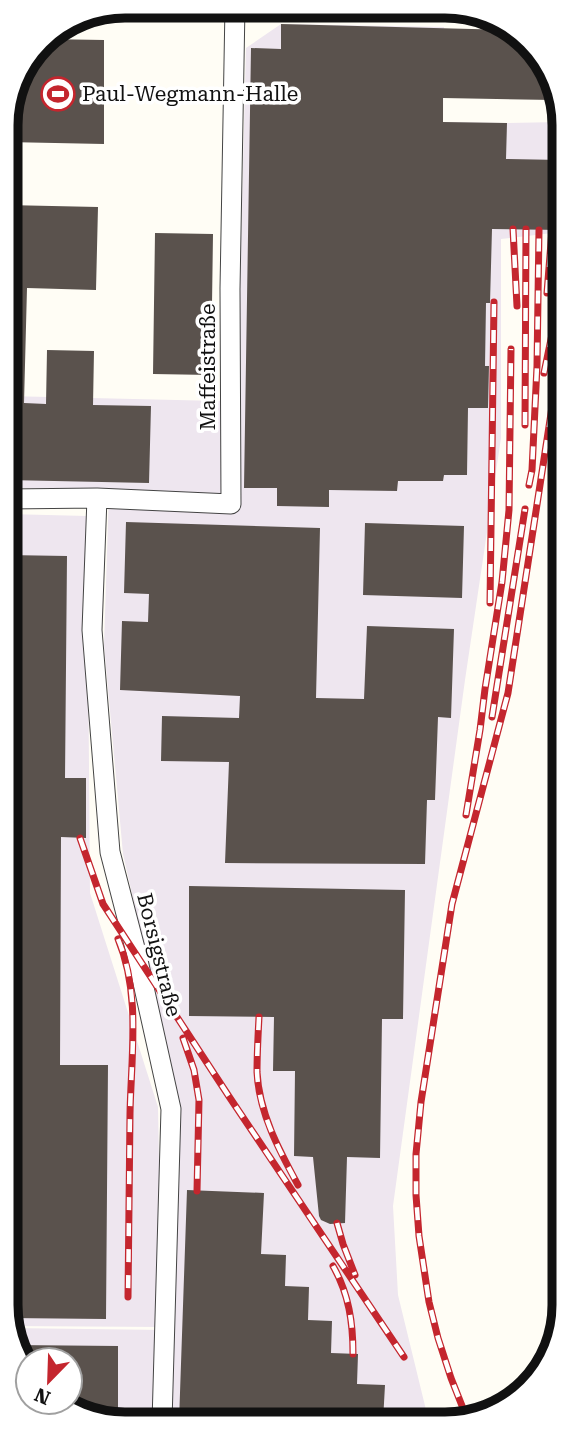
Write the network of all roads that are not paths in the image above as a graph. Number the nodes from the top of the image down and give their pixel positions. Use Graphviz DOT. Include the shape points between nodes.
graph roads {
  1 [pos="236,17"];
  2 [pos="97,498"];
  3 [pos="18,499"];
  4 [pos="162,1412"];
  1 -- 2 [label="street, Maffeistraße" via="231,505"];
  2 -- 3 [label="street, Maffeistraße"];
  2 -- 4 [label="street, Borsigstraße" via="92,630 110,852 171,1109"];
}
